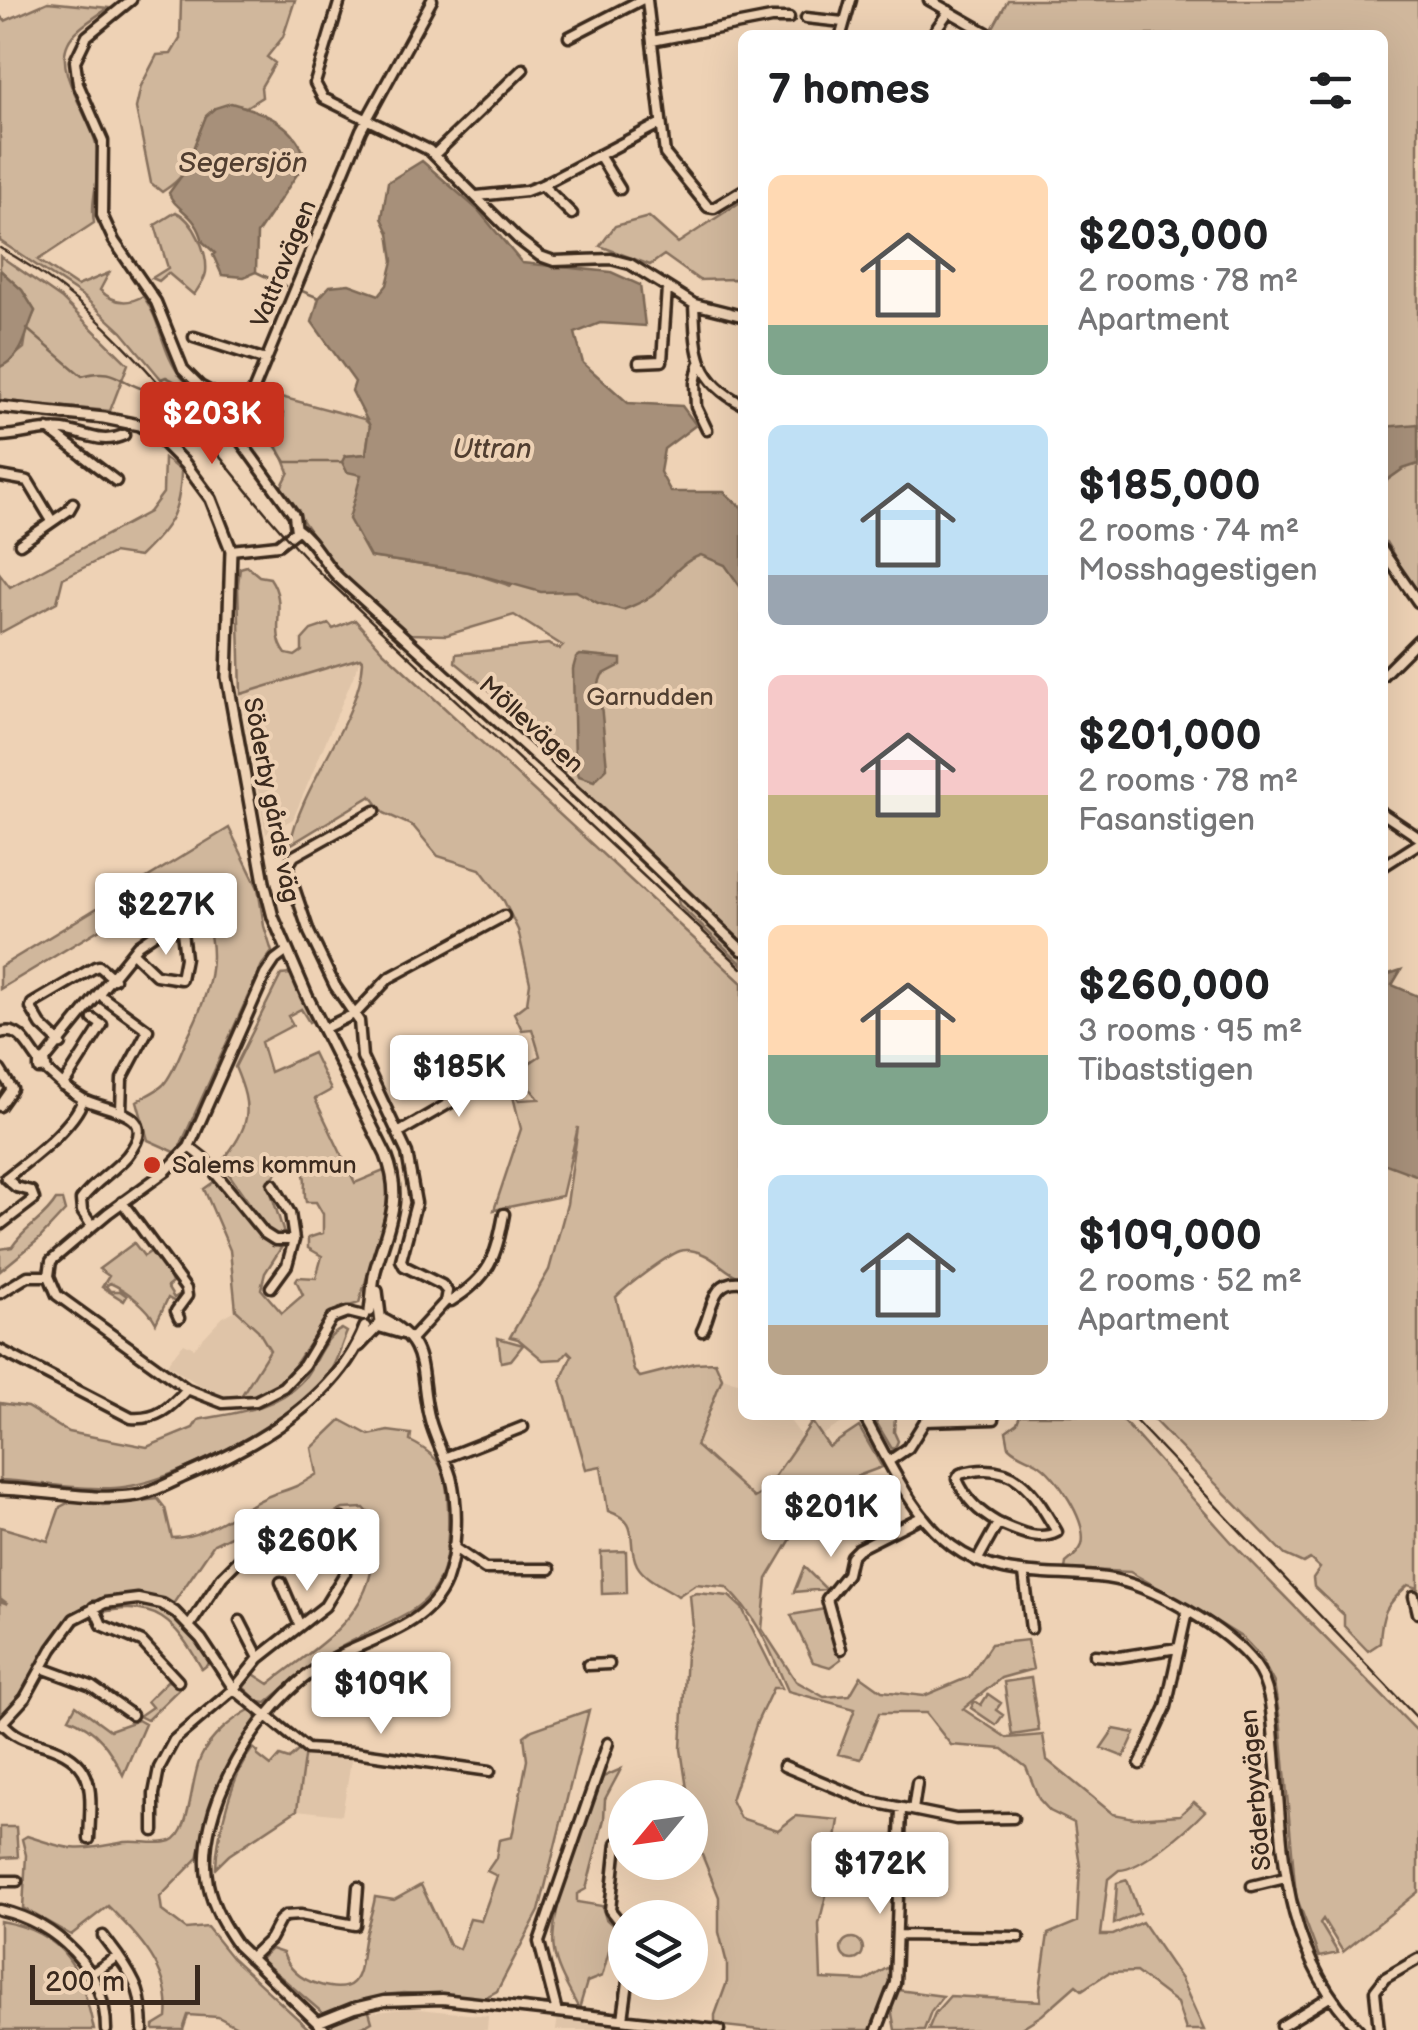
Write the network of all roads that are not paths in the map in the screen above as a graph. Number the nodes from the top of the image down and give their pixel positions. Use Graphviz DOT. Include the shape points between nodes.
graph roads {
  1 [pos="132,0"];
  2 [pos="340,0"];
  3 [pos="432,0"];
  4 [pos="644,0"];
  5 [pos="851,0"];
  6 [pos="930,0"];
  7 [pos="949,11"];
  8 [pos="789,18"];
  9 [pos="806,18"];
  10 [pos="843,22"];
  11 [pos="842,30"];
  12 [pos="936,30"];
  13 [pos="982,30"];
  14 [pos="569,37"];
  15 [pos="652,41"];
  16 [pos="523,69"];
  17 [pos="365,121"];
  18 [pos="661,123"];
  19 [pos="600,154"];
  20 [pos="434,155"];
  21 [pos="542,185"];
  22 [pos="620,189"];
  23 [pos="738,193"];
  24 [pos="477,196"];
  25 [pos="572,214"];
  26 [pos="667,288"];
  27 [pos="694,304"];
  28 [pos="738,315"];
  29 [pos="194,336"];
  30 [pos="266,360"];
  31 [pos="639,362"];
  32 [pos="699,365"];
  33 [pos="255,399"];
  34 [pos="738,402"];
  35 [pos="0,407"];
  36 [pos="246,411"];
  37 [pos="277,416"];
  38 [pos="48,429"];
  39 [pos="707,430"];
  40 [pos="124,434"];
  41 [pos="0,436"];
  42 [pos="0,476"];
  43 [pos="116,481"];
  44 [pos="73,504"];
  45 [pos="52,521"];
  46 [pos="296,528"];
  47 [pos="20,544"];
  48 [pos="231,550"];
  49 [pos="1388,559"];
  50 [pos="1418,602"];
  51 [pos="1418,640"];
  52 [pos="1388,670"];
  53 [pos="375,811"];
  54 [pos="1388,817"];
  55 [pos="1418,837"];
  56 [pos="1418,844"];
  57 [pos="1388,863"];
  58 [pos="504,916"];
  59 [pos="738,946"];
  60 [pos="287,951"];
  61 [pos="134,954"];
  62 [pos="114,979"];
  63 [pos="104,998"];
  64 [pos="356,1013"];
  65 [pos="94,1019"];
  66 [pos="323,1029"];
  67 [pos="0,1033"];
  68 [pos="61,1044"];
  69 [pos="43,1063"];
  70 [pos="0,1070"];
  71 [pos="496,1072"];
  72 [pos="63,1086"];
  73 [pos="83,1099"];
  74 [pos="0,1106"];
  75 [pos="121,1111"];
  76 [pos="398,1133"];
  77 [pos="189,1147"];
  78 [pos="273,1184"];
  79 [pos="122,1202"];
  80 [pos="504,1214"];
  81 [pos="0,1225"];
  82 [pos="92,1226"];
  83 [pos="274,1240"];
  84 [pos="294,1240"];
  85 [pos="292,1252"];
  86 [pos="50,1276"];
  87 [pos="738,1282"];
  88 [pos="270,1287"];
  89 [pos="0,1293"];
  90 [pos="446,1300"];
  91 [pos="179,1318"];
  92 [pos="372,1321"];
  93 [pos="702,1330"];
  94 [pos="412,1338"];
  95 [pos="0,1350"];
  96 [pos="187,1388"];
  97 [pos="866,1420"];
  98 [pos="971,1420"];
  99 [pos="523,1427"];
  100 [pos="444,1458"];
  101 [pos="890,1461"];
  102 [pos="0,1489"];
  103 [pos="922,1517"];
  104 [pos="342,1519"];
  105 [pos="998,1524"];
  106 [pos="282,1536"];
  107 [pos="453,1547"];
  108 [pos="977,1561"];
  109 [pos="550,1569"];
  110 [pos="1024,1574"];
  111 [pos="281,1582"];
  112 [pos="1413,1600"];
  113 [pos="94,1607"];
  114 [pos="1187,1612"];
  115 [pos="1418,1613"];
  116 [pos="240,1621"];
  117 [pos="190,1625"];
  118 [pos="300,1626"];
  119 [pos="1031,1629"];
  120 [pos="1178,1648"];
  121 [pos="841,1650"];
  122 [pos="1095,1655"];
  123 [pos="259,1658"];
  124 [pos="588,1664"];
  125 [pos="608,1664"];
  126 [pos="42,1668"];
  127 [pos="178,1682"];
  128 [pos="234,1689"];
  129 [pos="266,1714"];
  130 [pos="132,1716"];
  131 [pos="1,1724"];
  132 [pos="608,1743"];
  133 [pos="1140,1764"];
  134 [pos="784,1766"];
  135 [pos="490,1771"];
  136 [pos="916,1783"];
  137 [pos="902,1808"];
  138 [pos="913,1810"];
  139 [pos="1012,1818"];
  140 [pos="154,1831"];
  141 [pos="89,1839"];
  142 [pos="860,1872"];
  143 [pos="900,1873"];
  144 [pos="1285,1878"];
  145 [pos="0,1881"];
  146 [pos="16,1881"];
  147 [pos="1252,1886"];
  148 [pos="358,1887"];
  149 [pos="0,1910"];
  150 [pos="899,1935"];
  151 [pos="102,1936"];
  152 [pos="1019,1937"];
  153 [pos="118,1956"];
  154 [pos="250,1958"];
  155 [pos="1418,1959"];
  156 [pos="91,1974"];
  157 [pos="1332,1996"];
  158 [pos="626,2000"];
  159 [pos="557,2012"];
  160 [pos="623,2019"];
  161 [pos="322,2026"];
  162 [pos="1282,2026"];
  163 [pos="714,2029"];
  164 [pos="106,2030"];
  165 [pos="143,2030"];
  166 [pos="877,2030"];
  167 [pos="1359,2030"];
  168 [pos="1379,2030"];
  1 -- 36 [label="street" via="86,36 74,61 104,141 102,215 156,302 183,369"];
  2 -- 17 [label="street" via="315,83 323,98"];
  3 -- 17 [label="street, Vattravägen"];
  4 -- 14 [label="street"];
  4 -- 15 [label="street"];
  5 -- 10 [label="street"];
  6 -- 7 [label="street"];
  7 -- 12 [label="street"];
  7 -- 13 [label="street"];
  8 -- 15 [label="street"];
  9 -- 10 [label="street"];
  10 -- 11 [label="street"];
  15 -- 18 [label="street"];
  16 -- 20 [label="street"];
  17 -- 20 [label="street"];
  17 -- 30 [label="street, Vattravägen"];
  18 -- 19 [label="street"];
  18 -- 23 [label="street" via="666,158 704,205 714,208"];
  19 -- 21 [label="street"];
  19 -- 22 [label="street"];
  20 -- 24 [label="street"];
  21 -- 24 [label="street"];
  21 -- 25 [label="street"];
  24 -- 26 [label="street" via="540,256 630,264"];
  26 -- 27 [label="street"];
  26 -- 31 [label="street" via="662,361"];
  27 -- 28 [label="street"];
  27 -- 32 [label="street"];
  29 -- 30 [label="street"];
  30 -- 33 [label="street, Vattravägen"];
  32 -- 34 [label="street"];
  32 -- 39 [label="street" via="696,407"];
  33 -- 36 [label="street, Vattravägen"];
  33 -- 37 [label="street"];
  35 -- 48 [label="main road" via="104,418 156,435 211,499"];
  36 -- 46 [label="street, Vattravägen" via="240,439 294,515"];
  38 -- 40 [label="street" via="104,441"];
  38 -- 41 [label="street"];
  38 -- 43 [label="street"];
  42 -- 45 [label="street" via="28,481"];
  44 -- 45 [label="street"];
  45 -- 47 [label="street"];
  46 -- 48 [label="street" via="278,545"];
  46 -- 59 [label="street, Möllevägen" via="326,566"];
  48 -- 60 [label="main road, Söderby gårds väg" via="227,678 264,882"];
  49 -- 50 [label="street"];
  51 -- 52 [label="street"];
  53 -- 64 [label="street" via="294,856 286,867 335,986"];
  54 -- 55 [label="street"];
  56 -- 57 [label="street"];
  58 -- 64 [label="street" via="390,978"];
  60 -- 66 [label="main road, Söderby gårds väg"];
  60 -- 77 [label="street" via="265,974"];
  61 -- 61 [label="street" via="148,936 181,922 180,979 156,975"];
  61 -- 62 [label="street"];
  62 -- 68 [label="street"];
  62 -- 68 [label="street" via="95,967 32,1004"];
  63 -- 75 [label="street" via="148,1030 120,1086"];
  64 -- 66 [label="street"];
  64 -- 76 [label="street" via="362,1057"];
  65 -- 72 [label="street" via="102,1025"];
  66 -- 92 [label="main road, Söderby gårds väg" via="395,1182"];
  67 -- 69 [label="street" via="19,1034"];
  68 -- 69 [label="street"];
  69 -- 72 [label="street"];
  70 -- 74 [label="street" via="12,1092"];
  71 -- 76 [label="street"];
  72 -- 73 [label="street"];
  73 -- 75 [label="street"];
  73 -- 81 [label="street" via="69,1121 6,1178 34,1199"];
  75 -- 82 [label="street" via="136,1123 137,1138 81,1200"];
  76 -- 90 [label="street" via="416,1203 401,1260 445,1287"];
  77 -- 79 [label="street"];
  77 -- 83 [label="street"];
  78 -- 84 [label="street" via="290,1212"];
  79 -- 82 [label="street"];
  79 -- 91 [label="street" via="186,1290"];
  80 -- 90 [label="street" via="493,1262 474,1286"];
  82 -- 86 [label="street" via="50,1261"];
  83 -- 84 [label="street"];
  83 -- 85 [label="street"];
  84 -- 85 [label="street"];
  85 -- 88 [label="street"];
  86 -- 89 [label="street" via="28,1276"];
  86 -- 96 [label="street" via="57,1295"];
  87 -- 93 [label="street" via="717,1290"];
  90 -- 94 [label="street"];
  92 -- 94 [label="street"];
  92 -- 96 [label="street" via="339,1314 297,1374 256,1401 224,1403"];
  92 -- 102 [label="main road" via="308,1402 248,1445 144,1494"];
  94 -- 100 [label="street"];
  95 -- 96 [label="street" via="130,1418 160,1414"];
  97 -- 101 [label="street, Söderbyvägen"];
  98 -- 101 [label="street" via="925,1422"];
  99 -- 100 [label="street"];
  100 -- 107 [label="street" via="454,1498"];
  101 -- 103 [label="street, Söderbyvägen"];
  103 -- 108 [label="street, Söderbyvägen"];
  103 -- 121 [label="street" via="851,1556 827,1599"];
  104 -- 118 [label="street" via="345,1573 325,1606"];
  105 -- 105 [label="street" via="1034,1536 1057,1532 1022,1480 990,1470 960,1474 963,1493"];
  105 -- 108 [label="street"];
  106 -- 117 [label="street" via="242,1556"];
  107 -- 109 [label="street" via="485,1569"];
  107 -- 129 [label="street" via="442,1589 420,1615 321,1665"];
  108 -- 110 [label="street, Söderbyvägen"];
  110 -- 114 [label="street, Söderbyvägen" via="1109,1578"];
  110 -- 119 [label="street"];
  111 -- 118 [label="street"];
  112 -- 115 [label="street"];
  113 -- 117 [label="street" via="148,1601"];
  113 -- 126 [label="street" via="68,1626"];
  113 -- 127 [label="street" via="102,1625 142,1642"];
  114 -- 120 [label="street"];
  114 -- 144 [label="street, Söderbyvägen" via="1244,1652 1266,1690"];
  116 -- 123 [label="street"];
  117 -- 128 [label="street"];
  118 -- 123 [label="street"];
  120 -- 122 [label="street"];
  120 -- 133 [label="street" via="1166,1707"];
  123 -- 128 [label="street"];
  124 -- 125 [label="street"];
  126 -- 130 [label="street" via="91,1686"];
  126 -- 131 [label="street"];
  128 -- 129 [label="street"];
  128 -- 140 [label="street" via="174,1740 159,1768"];
  129 -- 135 [label="street" via="313,1751"];
  129 -- 154 [label="street" via="223,1790 207,1846 216,1910"];
  131 -- 141 [label="street" via="79,1762 91,1795"];
  132 -- 159 [label="street" via="539,1942"];
  134 -- 137 [label="street"];
  136 -- 138 [label="street"];
  137 -- 138 [label="street"];
  137 -- 143 [label="street"];
  138 -- 139 [label="street"];
  142 -- 143 [label="street"];
  143 -- 150 [label="street"];
  144 -- 147 [label="street"];
  144 -- 157 [label="street, Söderbyvägen" via="1298,1928"];
  145 -- 146 [label="street"];
  148 -- 154 [label="street" via="354,1926 285,1916"];
  149 -- 156 [label="street" via="52,1933"];
  150 -- 152 [label="street"];
  150 -- 166 [label="street" via="896,1984"];
  151 -- 153 [label="street"];
  153 -- 156 [label="street"];
  153 -- 165 [label="street" via="137,1984"];
  154 -- 161 [label="street"];
  155 -- 168 [label="street" via="1375,1991"];
  156 -- 164 [label="street"];
  157 -- 162 [label="street"];
  157 -- 167 [label="street, Söderbyvägen"];
  158 -- 160 [label="street"];
  159 -- 160 [label="street"];
  159 -- 161 [label="street" via="398,1999 354,2008"];
  160 -- 163 [label="street"];
}
